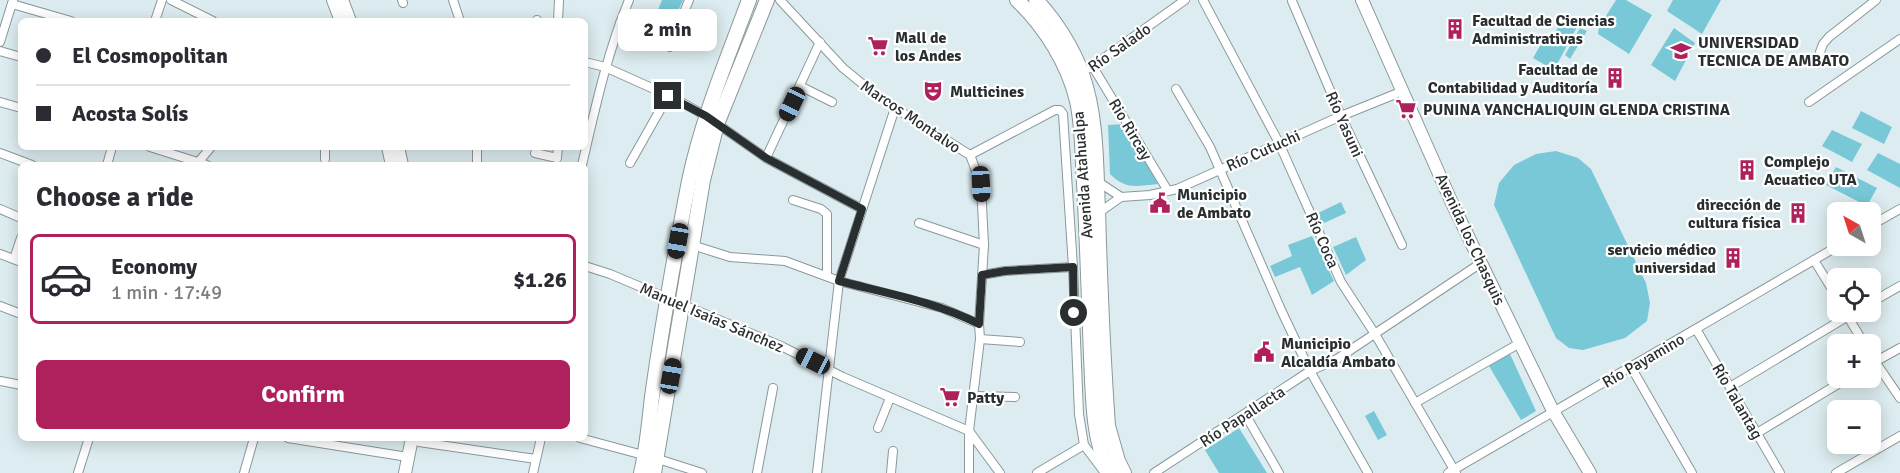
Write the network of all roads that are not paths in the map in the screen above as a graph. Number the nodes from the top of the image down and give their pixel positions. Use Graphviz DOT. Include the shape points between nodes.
graph roads {
  1 [pos="162,0"];
  2 [pos="333,0"];
  3 [pos="342,0"];
  4 [pos="453,0"];
  5 [pos="559,0"];
  6 [pos="629,0"];
  7 [pos="689,0"];
  8 [pos="749,0"];
  9 [pos="767,0"];
  10 [pos="780,0"];
  11 [pos="1017,0"];
  12 [pos="1036,0"];
  13 [pos="1185,0"];
  14 [pos="1203,0"];
  15 [pos="1362,0"];
  16 [pos="1876,0"];
  17 [pos="173,1"];
  18 [pos="1292,1"];
  19 [pos="12,2"];
  20 [pos="61,18"];
  21 [pos="156,18"];
  22 [pos="203,18"];
  23 [pos="340,18"];
  24 [pos="349,18"];
  25 [pos="459,18"];
  26 [pos="558,18"];
  27 [pos="620,23"];
  28 [pos="1900,39"];
  29 [pos="0,42"];
  30 [pos="820,42"];
  31 [pos="0,51"];
  32 [pos="1820,52"];
  33 [pos="18,56"];
  34 [pos="588,63"];
  35 [pos="606,67"];
  36 [pos="1087,69"];
  37 [pos="800,86"];
  38 [pos="1176,89"];
  39 [pos="1403,91"];
  40 [pos="668,96"];
  41 [pos="0,102"];
  42 [pos="832,102"];
  43 [pos="1809,102"];
  44 [pos="18,107"];
  45 [pos="895,108"];
  46 [pos="1341,116"];
  47 [pos="712,120"];
  48 [pos="588,140"];
  49 [pos="1279,143"];
  50 [pos="159,150"];
  51 [pos="325,150"];
  52 [pos="558,150"];
  53 [pos="0,153"];
  54 [pos="535,153"];
  55 [pos="970,155"];
  56 [pos="766,158"];
  57 [pos="325,159"];
  58 [pos="24,162"];
  59 [pos="194,162"];
  60 [pos="630,163"];
  61 [pos="1220,170"];
  62 [pos="1097,181"];
  63 [pos="1168,191"];
  64 [pos="1121,197"];
  65 [pos="793,201"];
  66 [pos="0,209"];
  67 [pos="862,209"];
  68 [pos="1900,209"];
  69 [pos="1098,213"];
  70 [pos="18,217"];
  71 [pos="1881,220"];
  72 [pos="919,223"];
  73 [pos="1086,227"];
  74 [pos="984,244"];
  75 [pos="692,245"];
  76 [pos="1401,245"];
  77 [pos="1827,252"];
  78 [pos="0,254"];
  79 [pos="18,260"];
  80 [pos="1814,260"];
  81 [pos="1481,263"];
  82 [pos="588,267"];
  83 [pos="1073,267"];
  84 [pos="982,275"];
  85 [pos="827,276"];
  86 [pos="839,281"];
  87 [pos="1827,281"];
  88 [pos="1900,286"];
  89 [pos="1881,297"];
  90 [pos="668,298"];
  91 [pos="683,304"];
  92 [pos="0,306"];
  93 [pos="18,313"];
  94 [pos="1835,322"];
  95 [pos="979,324"];
  96 [pos="1696,329"];
  97 [pos="1375,334"];
  98 [pos="980,339"];
  99 [pos="1020,342"];
  100 [pos="1520,343"];
  101 [pos="1900,348"];
  102 [pos="1881,356"];
  103 [pos="1631,367"];
  104 [pos="829,369"];
  105 [pos="1310,371"];
  106 [pos="1881,372"];
  107 [pos="0,381"];
  108 [pos="18,385"];
  109 [pos="1730,387"];
  110 [pos="773,388"];
  111 [pos="1831,388"];
  112 [pos="974,396"];
  113 [pos="1015,397"];
  114 [pos="890,398"];
  115 [pos="1900,398"];
  116 [pos="1415,403"];
  117 [pos="1553,411"];
  118 [pos="1245,414"];
  119 [pos="878,428"];
  120 [pos="969,431"];
  121 [pos="1757,433"];
  122 [pos="1900,436"];
  123 [pos="588,440"];
  124 [pos="87,441"];
  125 [pos="253,441"];
  126 [pos="307,441"];
  127 [pos="416,441"];
  128 [pos="417,441"];
  129 [pos="429,441"];
  130 [pos="540,441"];
  131 [pos="1083,444"];
  132 [pos="893,451"];
  133 [pos="408,457"];
  134 [pos="652,457"];
  135 [pos="536,459"];
  136 [pos="1452,472"];
  137 [pos="78,473"];
  138 [pos="244,473"];
  139 [pos="405,473"];
  140 [pos="413,473"];
  141 [pos="532,473"];
  142 [pos="641,473"];
  143 [pos="654,473"];
  144 [pos="702,473"];
  145 [pos="757,473"];
  146 [pos="816,473"];
  147 [pos="891,473"];
  148 [pos="969,473"];
  149 [pos="1000,473"];
  150 [pos="1037,473"];
  151 [pos="1107,473"];
  152 [pos="1124,473"];
  153 [pos="1154,473"];
  154 [pos="1279,473"];
  155 [pos="1368,473"];
  156 [pos="1590,473"];
  157 [pos="1692,473"];
  158 [pos="1780,473"];
  159 [pos="1836,473"];
  1 -- 21 [label="street"];
  2 -- 23 [label="street"];
  3 -- 24 [label="street"];
  4 -- 25 [label="street"];
  5 -- 26 [label="street"];
  6 -- 27 [label="street"];
  7 -- 27 [label="street" via="670,47"];
  8 -- 47 [label="main road"];
  9 -- 47 [label="main road"];
  10 -- 30 [label="street, Marcos Montalvo"];
  11 -- 73 [label="main road, Avenida Atahualpa" via="1049,38 1077,101"];
  12 -- 36 [label="main road, Avenida Atahualpa"];
  13 -- 36 [label="street, Río Salado"];
  14 -- 49 [label="street, Río Coca"];
  15 -- 39 [label="street, Avenida los Chasquis"];
  16 -- 32 [label="street" via="1829,37"];
  17 -- 22 [label="street"];
  18 -- 46 [label="street, Río Yasuni"];
  19 -- 20 [label="street"];
  19 -- 29 [label="street"];
  27 -- 35 [label="street"];
  28 -- 43 [label="street"];
  30 -- 37 [label="street"];
  30 -- 45 [label="street, Marcos Montalvo" via="843,68"];
  31 -- 33 [label="street"];
  34 -- 35 [label="street"];
  35 -- 40 [label="street"];
  35 -- 48 [label="street"];
  36 -- 62 [label="main road, Avenida Atahualpa"];
  36 -- 63 [label="street, Rio Rircay"];
  37 -- 42 [label="street"];
  37 -- 56 [label="street"];
  38 -- 61 [label="street"];
  39 -- 46 [label="street, Río Cutuchi"];
  39 -- 81 [label="street, Avenida los Chasquis"];
  40 -- 47 [label="street"];
  40 -- 60 [label="street"];
  41 -- 44 [label="street"];
  45 -- 55 [label="street, Marcos Montalvo"];
  45 -- 67 [label="street"];
  46 -- 49 [label="street, Río Cutuchi"];
  46 -- 76 [label="street, Río Yasuni"];
  47 -- 56 [label="street"];
  47 -- 75 [label="main road"];
  47 -- 90 [label="main road" via="690,178"];
  49 -- 61 [label="street, Río Cutuchi"];
  49 -- 97 [label="street, Río Coca" via="1341,282"];
  50 -- 59 [label="street"];
  51 -- 57 [label="street"];
  52 -- 54 [label="street" via="557,158"];
  53 -- 58 [label="street"];
  55 -- 74 [label="street, Marcos Montalvo" via="981,184"];
  55 -- 83 [label="street" via="1060,110"];
  56 -- 67 [label="street"];
  61 -- 63 [label="street, Río Cutuchi"];
  61 -- 105 [label="street"];
  62 -- 64 [label="street"];
  62 -- 69 [label="main road, Avenida Atahualpa"];
  63 -- 64 [label="street, Río Cutuchi"];
  64 -- 69 [label="street"];
  65 -- 85 [label="street" via="827,214"];
  66 -- 70 [label="street"];
  67 -- 86 [label="street"];
  68 -- 71 [label="street"];
  69 -- 73 [label="street"];
  69 -- 152 [label="main road, Avenida Atahualpa" via="1108,426"];
  72 -- 74 [label="street"];
  73 -- 151 [label="main road, Avenida Atahualpa" via="1095,425"];
  74 -- 84 [label="street, Marcos Montalvo"];
  75 -- 85 [label="street" via="744,259 785,261"];
  75 -- 91 [label="main road"];
  77 -- 80 [label="street, Río Payamino"];
  78 -- 79 [label="street"];
  80 -- 87 [label="street"];
  80 -- 96 [label="street, Río Payamino"];
  81 -- 97 [label="street, Río Papallacta"];
  81 -- 100 [label="street, Avenida los Chasquis"];
  82 -- 90 [label="street, Manuel Isaías Sánchez"];
  83 -- 84 [label="street"];
  83 -- 131 [label="street"];
  84 -- 95 [label="street, Marcos Montalvo"];
  85 -- 86 [label="street"];
  86 -- 95 [label="street" via="942,308"];
  86 -- 104 [label="street"];
  88 -- 89 [label="street"];
  90 -- 91 [label="street, Manuel Isaías Sánchez"];
  90 -- 134 [label="main road" via="652,397"];
  91 -- 104 [label="street, Manuel Isaías Sánchez"];
  91 -- 134 [label="main road"];
  92 -- 93 [label="street"];
  94 -- 109 [label="street"];
  95 -- 98 [label="street, Marcos Montalvo"];
  96 -- 103 [label="street, Río Payamino"];
  96 -- 109 [label="street, Río Talantag"];
  97 -- 105 [label="street, Río Papallacta"];
  97 -- 116 [label="street, Río Coca"];
  98 -- 99 [label="street"];
  98 -- 112 [label="street, Marcos Montalvo"];
  100 -- 116 [label="street"];
  100 -- 117 [label="street, Avenida los Chasquis"];
  101 -- 102 [label="street"];
  103 -- 117 [label="street, Río Payamino"];
  103 -- 157 [label="street"];
  104 -- 114 [label="street, Manuel Isaías Sánchez"];
  104 -- 146 [label="street"];
  105 -- 118 [label="street, Río Papallacta"];
  105 -- 155 [label="street"];
  106 -- 115 [label="street"];
  107 -- 108 [label="street"];
  109 -- 121 [label="street, Río Talantag"];
  110 -- 145 [label="street"];
  111 -- 121 [label="street"];
  112 -- 113 [label="street"];
  112 -- 120 [label="street, Marcos Montalvo"];
  114 -- 119 [label="street"];
  114 -- 120 [label="street, Manuel Isaías Sánchez"];
  116 -- 136 [label="street, Río Coca"];
  117 -- 136 [label="street, Río Payamino"];
  117 -- 156 [label="street, Avenida los Chasquis"];
  118 -- 153 [label="street, Río Papallacta"];
  118 -- 154 [label="street"];
  120 -- 148 [label="street, Marcos Montalvo"];
  120 -- 149 [label="street"];
  121 -- 158 [label="street, Río Talantag"];
  122 -- 159 [label="street"];
  123 -- 134 [label="street"];
  124 -- 137 [label="street"];
  125 -- 138 [label="street"];
  126 -- 133 [label="street"];
  127 -- 133 [label="street"];
  128 -- 140 [label="street"];
  129 -- 135 [label="street"];
  130 -- 135 [label="street"];
  131 -- 150 [label="street"];
  131 -- 151 [label="street"];
  132 -- 147 [label="street"];
  133 -- 139 [label="street"];
  134 -- 142 [label="main road"];
  134 -- 143 [label="main road"];
  134 -- 144 [label="street"];
  135 -- 141 [label="street"];
}
